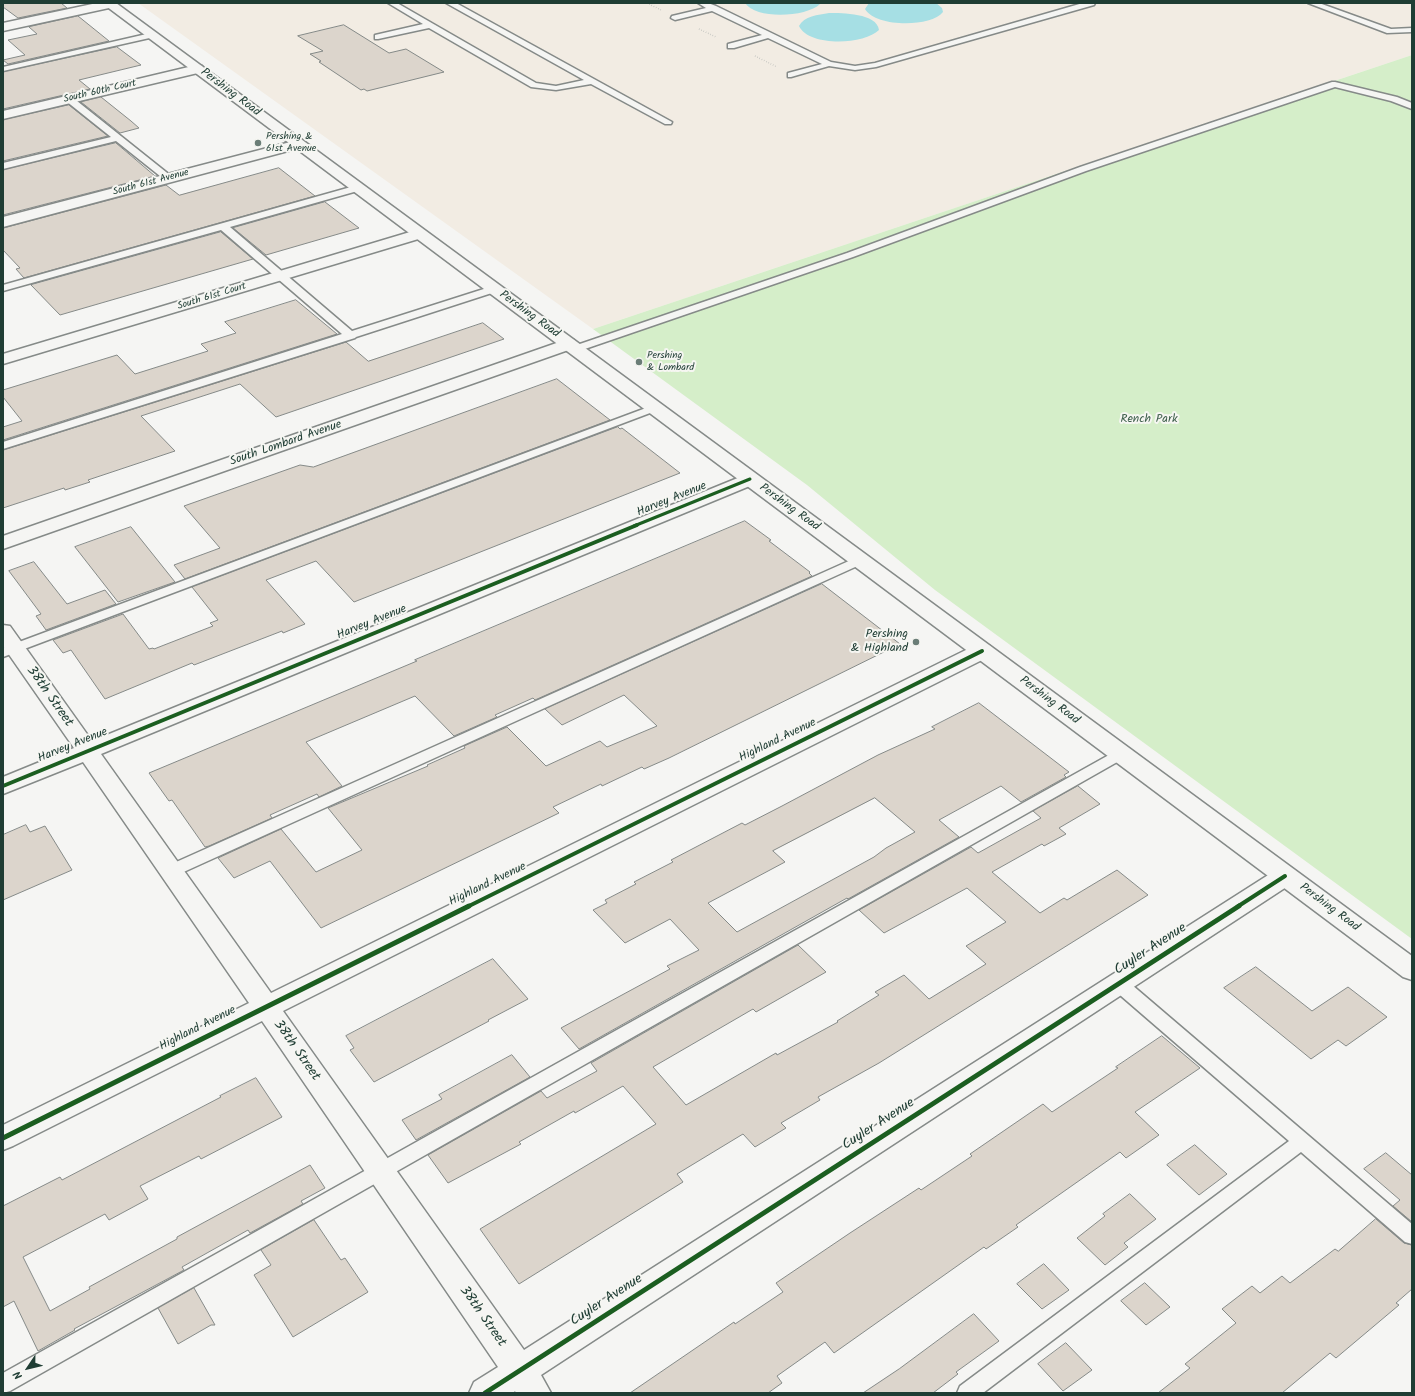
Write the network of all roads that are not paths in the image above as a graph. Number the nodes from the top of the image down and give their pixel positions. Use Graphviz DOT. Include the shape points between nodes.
graph roads {
  1 [pos="108,3"];
  2 [pos="392,3"];
  3 [pos="450,3"];
  4 [pos="702,3"];
  5 [pos="1312,3"];
  6 [pos="1086,4"];
  7 [pos="713,8"];
  8 [pos="675,18"];
  9 [pos="430,25"];
  10 [pos="3,27"];
  11 [pos="1412,30"];
  12 [pos="152,35"];
  13 [pos="770,35"];
  14 [pos="378,38"];
  15 [pos="731,46"];
  16 [pos="829,64"];
  17 [pos="3,68"];
  18 [pos="197,69"];
  19 [pos="791,75"];
  20 [pos="592,81"];
  21 [pos="69,99"];
  22 [pos="1412,106"];
  23 [pos="3,115"];
  24 [pos="668,122"];
  25 [pos="117,138"];
  26 [pos="298,144"];
  27 [pos="3,166"];
  28 [pos="168,178"];
  29 [pos="358,188"];
  30 [pos="3,222"];
  31 [pos="223,226"];
  32 [pos="420,234"];
  33 [pos="280,276"];
  34 [pos="3,288"];
  35 [pos="494,289"];
  36 [pos="351,336"];
  37 [pos="572,347"];
  38 [pos="3,359"];
  39 [pos="654,408"];
  40 [pos="3,446"];
  41 [pos="750,479"];
  42 [pos="3,543"];
  43 [pos="860,560"];
  44 [pos="7,644"];
  45 [pos="982,651"];
  46 [pos="87,751"];
  47 [pos="1121,754"];
  48 [pos="3,786"];
  49 [pos="171,871"];
  50 [pos="1285,876"];
  51 [pos="1412,970"];
  52 [pos="1119,984"];
  53 [pos="265,1007"];
  54 [pos="3,1138"];
  55 [pos="1302,1141"];
  56 [pos="381,1171"];
  57 [pos="1412,1236"];
  58 [pos="527,1382"];
  59 [pos="3,1384"];
  60 [pos="485,1393"];
  61 [pos="967,1393"];
  1 -- 10 [label="street"];
  1 -- 12 [label="street, Pershing Road"];
  2 -- 9 [label="lane"];
  3 -- 20 [label="lane"];
  4 -- 7 [label="lane"];
  5 -- 11 [label="lane" via="1390,31"];
  6 -- 16 [label="lane" via="876,65 855,68"];
  7 -- 8 [label="lane"];
  7 -- 13 [label="lane"];
  9 -- 14 [label="lane"];
  9 -- 20 [label="lane" via="534,85 556,88"];
  12 -- 17 [label="lane"];
  12 -- 18 [label="street, Pershing Road"];
  13 -- 15 [label="lane"];
  13 -- 16 [label="lane"];
  16 -- 19 [label="lane"];
  18 -- 21 [label="street, South 60th Court"];
  18 -- 26 [label="street, Pershing Road"];
  20 -- 24 [label="lane"];
  21 -- 23 [label="street, South 60th Court"];
  21 -- 25 [label="lane"];
  22 -- 37 [label="lane" via="1335,84 1083,169 850,255"];
  25 -- 27 [label="lane"];
  25 -- 28 [label="lane"];
  26 -- 28 [label="street, South 61st Avenue"];
  26 -- 29 [label="street, Pershing Road"];
  28 -- 30 [label="street, South 61st Avenue"];
  29 -- 31 [label="lane"];
  29 -- 32 [label="street, Pershing Road"];
  31 -- 33 [label="lane"];
  31 -- 34 [label="lane"];
  32 -- 33 [label="street, South 61st Court"];
  32 -- 35 [label="street, Pershing Road"];
  33 -- 36 [label="lane"];
  33 -- 38 [label="street, South 61st Court"];
  35 -- 36 [label="lane"];
  35 -- 37 [label="street, Pershing Road"];
  36 -- 40 [label="lane"];
  37 -- 39 [label="street, Pershing Road"];
  37 -- 42 [label="street, South Lombard Avenue"];
  39 -- 41 [label="street, Pershing Road"];
  39 -- 44 [label="lane"];
  41 -- 43 [label="street, Pershing Road"];
  41 -- 46 [label="street, Harvey Avenue"];
  43 -- 45 [label="street, Pershing Road"];
  43 -- 49 [label="lane"];
  44 -- 46 [label="street, 38th Street"];
  45 -- 47 [label="street, Pershing Road"];
  45 -- 53 [label="street, Highland Avenue"];
  46 -- 48 [label="street, Harvey Avenue"];
  46 -- 49 [label="street, 38th Street"];
  47 -- 50 [label="street, Pershing Road"];
  47 -- 56 [label="lane"];
  49 -- 53 [label="street, 38th Street"];
  50 -- 51 [label="street, Pershing Road"];
  50 -- 52 [label="street, Cuyler Avenue"];
  52 -- 55 [label="lane"];
  52 -- 58 [label="street, Cuyler Avenue"];
  53 -- 54 [label="street, Highland Avenue"];
  53 -- 56 [label="street, 38th Street"];
  55 -- 57 [label="lane"];
  55 -- 61 [label="lane"];
  56 -- 58 [label="street, 38th Street"];
  56 -- 59 [label="lane"];
  58 -- 60 [label="street, Cuyler Avenue"];
}
